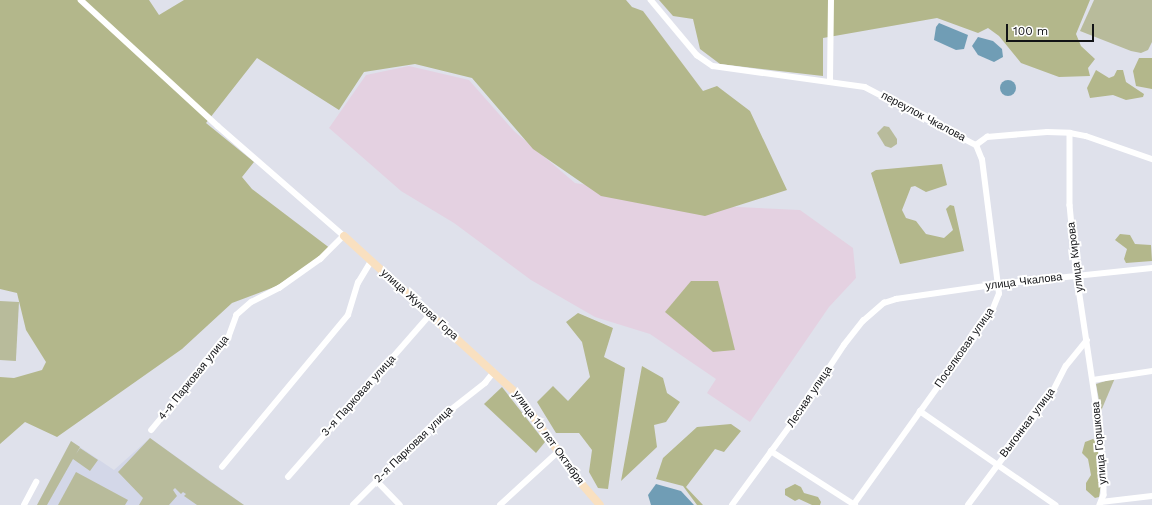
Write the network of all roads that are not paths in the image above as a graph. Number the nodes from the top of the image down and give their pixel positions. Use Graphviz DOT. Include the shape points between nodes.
graph roads {
  1 [pos="81,0"];
  2 [pos="651,0"];
  3 [pos="830,0"];
  4 [pos="830,81"];
  5 [pos="1070,133"];
  6 [pos="976,145"];
  7 [pos="1152,159"];
  8 [pos="344,236"];
  9 [pos="371,262"];
  10 [pos="1152,268"];
  11 [pos="1076,276"];
  12 [pos="999,284"];
  13 [pos="896,299"];
  14 [pos="430,315"];
  15 [pos="1087,340"];
  16 [pos="1152,371"];
  17 [pos="494,372"];
  18 [pos="1093,380"];
  19 [pos="920,412"];
  20 [pos="152,430"];
  21 [pos="772,451"];
  22 [pos="558,452"];
  23 [pos="997,463"];
  24 [pos="222,466"];
  25 [pos="288,477"];
  26 [pos="377,481"];
  27 [pos="36,482"];
  28 [pos="1152,496"];
  29 [pos="594,503"];
  30 [pos="1101,504"];
  31 [pos="24,505"];
  32 [pos="353,505"];
  33 [pos="400,505"];
  34 [pos="500,505"];
  35 [pos="732,505"];
  36 [pos="855,505"];
  37 [pos="968,505"];
  38 [pos="1056,505"];
  1 -- 8 [label="street" via="218,126"];
  2 -- 4 [label="street, переулок Чкалова" via="697,55 713,66 736,71"];
  3 -- 4 [label="street"];
  4 -- 6 [label="street, переулок Чкалова" via="865,87"];
  5 -- 6 [label="street, переулок Чкалова" via="1047,132 987,137"];
  5 -- 7 [label="street, переулок Чкалова"];
  5 -- 11 [label="street, улица Кирова" via="1070,205"];
  6 -- 12 [label="street, Поселковая улица" via="982,160"];
  8 -- 9 [label="street, улица Жукова Гора"];
  8 -- 20 [label="street, 4-я Парковая улица" via="321,259 280,288 252,302 237,316 228,337"];
  9 -- 14 [label="street, улица Жукова Гора"];
  9 -- 24 [label="street" via="358,283 348,314"];
  10 -- 11 [label="street, улица Чкалова"];
  11 -- 12 [label="street, улица Чкалова"];
  11 -- 15 [label="street, улица Кирова"];
  12 -- 13 [label="street, улица Чкалова"];
  12 -- 19 [label="street, Поселковая улица" via="992,311"];
  13 -- 21 [label="street, Лесная улица" via="884,303 863,321"];
  14 -- 17 [label="street, улица Жукова Гора"];
  14 -- 25 [label="street, 3-я Парковая улица"];
  15 -- 18 [label="street, улица Кирова"];
  15 -- 23 [label="street, Выгонная улица" via="1066,366 1053,391"];
  16 -- 18 [label="street"];
  17 -- 22 [label="street, улица 10 лет Октября" via="517,394"];
  17 -- 26 [label="street, 2-я Парковая улица" via="438,420"];
  18 -- 30 [label="street, улица Горшкова" via="1104,477"];
  19 -- 23 [label="street"];
  19 -- 36 [label="street, Поселковая улица"];
  21 -- 35 [label="street, Лесная улица"];
  21 -- 36 [label="street"];
  22 -- 29 [label="street, улица 10 лет Октября"];
  22 -- 34 [label="street"];
  23 -- 37 [label="street, Выгонная улица"];
  23 -- 38 [label="street"];
  26 -- 32 [label="street, 2-я Парковая улица"];
  26 -- 33 [label="street"];
  27 -- 31 [label="street"];
  28 -- 30 [label="street"];
}
